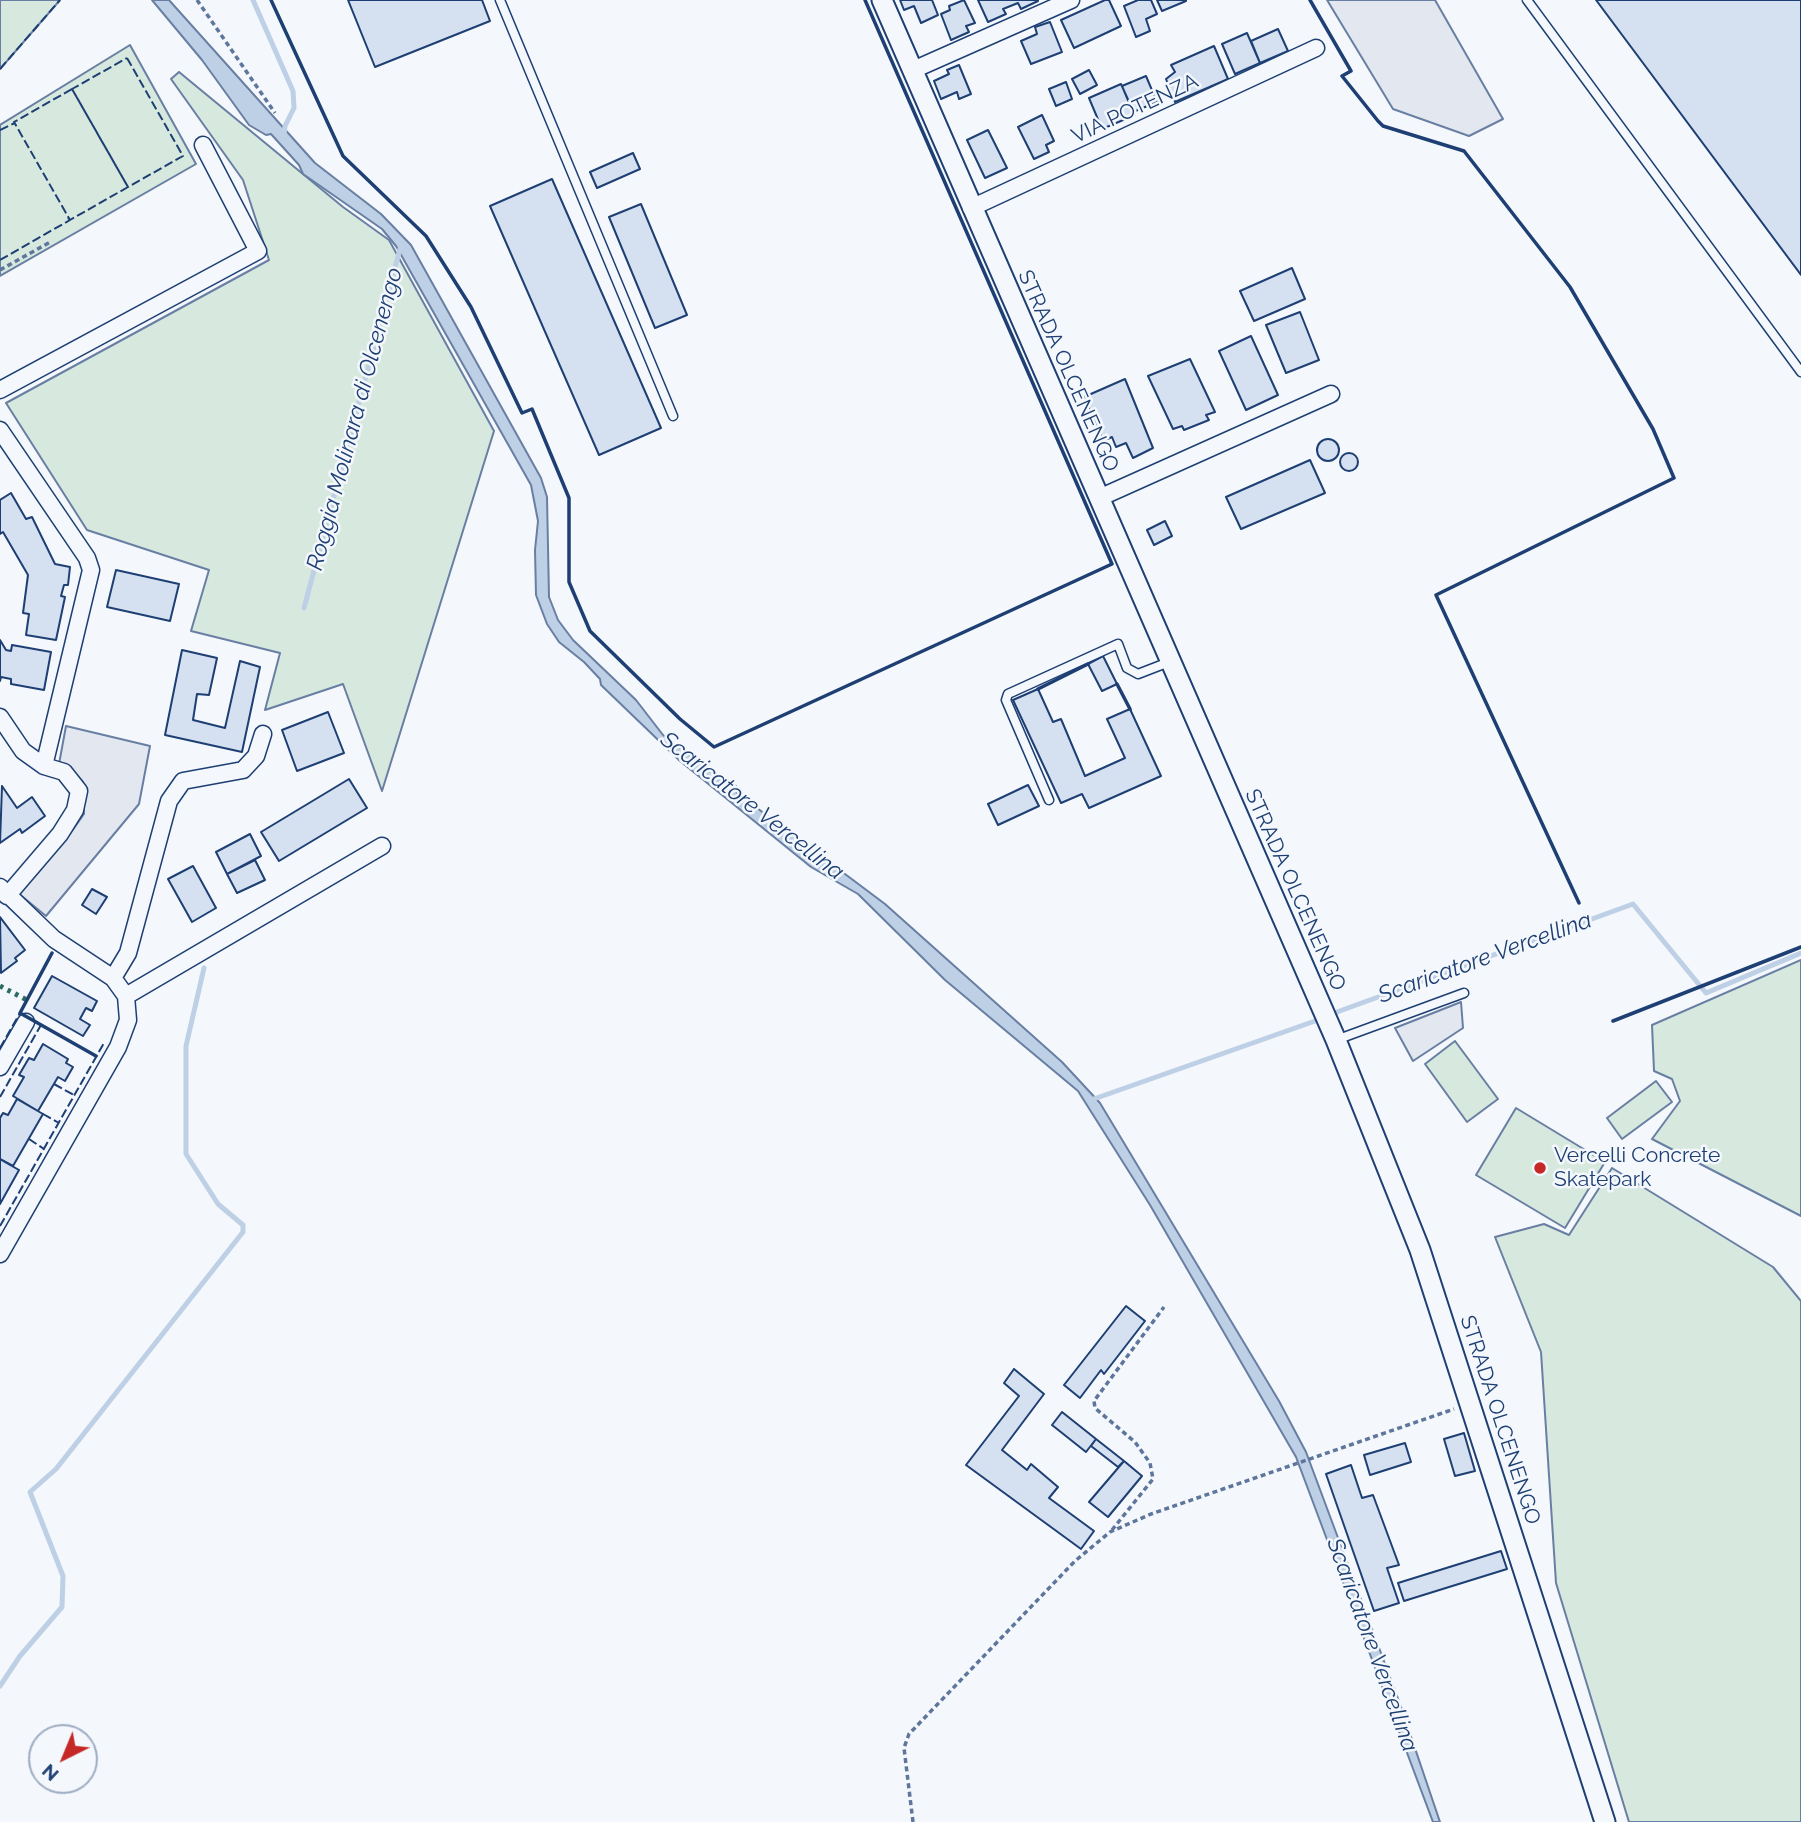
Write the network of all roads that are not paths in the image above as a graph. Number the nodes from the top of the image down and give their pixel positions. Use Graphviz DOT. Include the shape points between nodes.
graph roads {
  1 [pos="500,0"];
  2 [pos="882,0"];
  3 [pos="1071,0"];
  4 [pos="1527,0"];
  5 [pos="1316,48"];
  6 [pos="913,70"];
  7 [pos="203,145"];
  8 [pos="971,208"];
  9 [pos="1801,372"];
  10 [pos="0,390"];
  11 [pos="1331,394"];
  12 [pos="673,416"];
  13 [pos="0,430"];
  14 [pos="1099,498"];
  15 [pos="1171,661"];
  16 [pos="0,717"];
  17 [pos="263,734"];
  18 [pos="44,766"];
  19 [pos="1049,800"];
  20 [pos="382,846"];
  21 [pos="4,891"];
  22 [pos="113,978"];
  23 [pos="1464,993"];
  24 [pos="126,996"];
  25 [pos="26,1022"];
  26 [pos="1336,1040"];
  27 [pos="0,1067"];
  28 [pos="0,1254"];
  29 [pos="1605,1822"];
  1 -- 12 [label="lane"];
  2 -- 6 [label="street, STRADA OLCENENGO"];
  3 -- 6 [label="street"];
  4 -- 9 [label="lane"];
  5 -- 8 [label="street, VIA POTENZA"];
  6 -- 8 [label="street, STRADA OLCENENGO"];
  7 -- 10 [label="street" via="258,251"];
  8 -- 14 [label="street, STRADA OLCENENGO"];
  11 -- 14 [label="street"];
  13 -- 18 [label="street" via="91,570"];
  14 -- 15 [label="street, STRADA OLCENENGO"];
  15 -- 19 [label="lane" via="1138,674 1127,668 1118,644 1007,694"];
  15 -- 26 [label="street, STRADA OLCENENGO"];
  16 -- 18 [label="street" via="23,751"];
  17 -- 22 [label="street" via="256,756 243,770 183,781 169,801 128,953"];
  18 -- 21 [label="street" via="64,772 79,791 75,810 60,834"];
  20 -- 24 [label="street"];
  21 -- 22 [label="street" via="54,939"];
  22 -- 24 [label="street"];
  23 -- 26 [label="lane"];
  24 -- 28 [label="street" via="128,1020 118,1047"];
  25 -- 27 [label="street"];
  26 -- 29 [label="street, STRADA OLCENENGO" via="1420,1250"];
}
